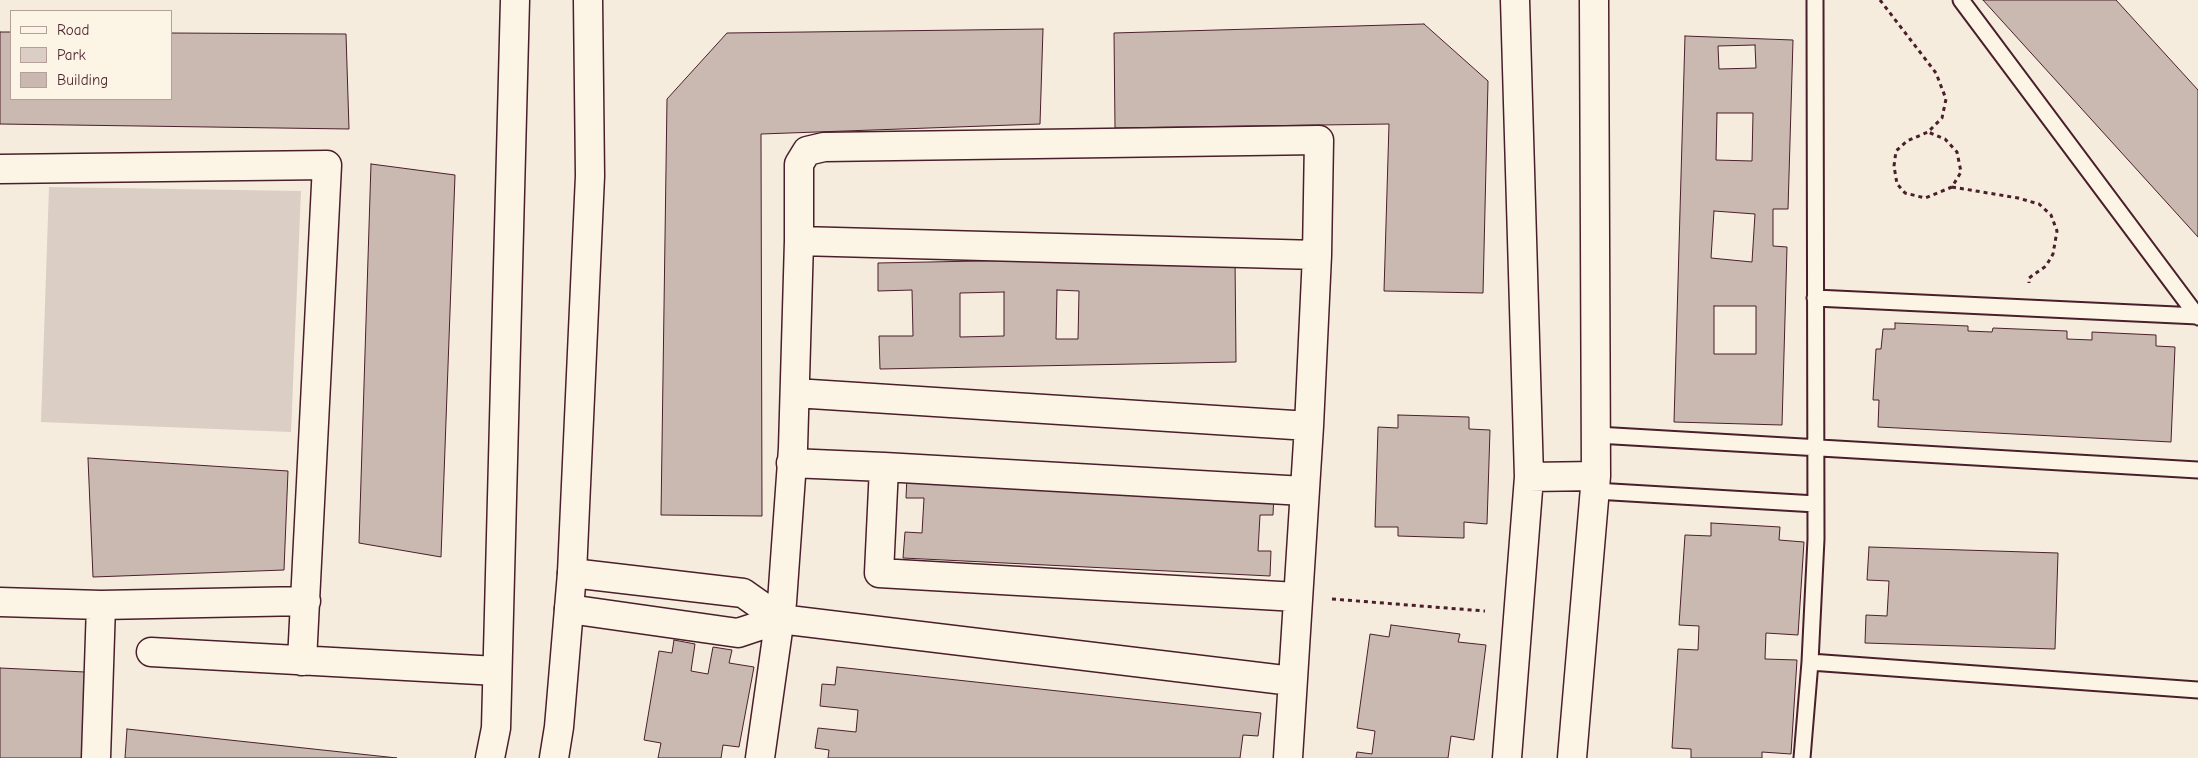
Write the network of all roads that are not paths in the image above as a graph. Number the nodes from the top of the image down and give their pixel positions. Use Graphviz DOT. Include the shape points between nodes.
graph roads {
  1 [pos="514,0"];
  2 [pos="588,0"];
  3 [pos="1515,0"];
  4 [pos="1594,0"];
  5 [pos="1815,0"];
  6 [pos="1961,0"];
  7 [pos="0,169"];
  8 [pos="799,241"];
  9 [pos="1316,255"];
  10 [pos="1815,298"];
  11 [pos="2198,317"];
  12 [pos="794,393"];
  13 [pos="1309,426"];
  14 [pos="1596,435"];
  15 [pos="1816,449"];
  16 [pos="792,463"];
  17 [pos="884,467"];
  18 [pos="2198,470"];
  19 [pos="1529,477"];
  20 [pos="1595,483"];
  21 [pos="1304,491"];
  22 [pos="1816,504"];
  23 [pos="572,573"];
  24 [pos="1297,597"];
  25 [pos="306,601"];
  26 [pos="0,602"];
  27 [pos="101,605"];
  28 [pos="569,609"];
  29 [pos="780,619"];
  30 [pos="151,652"];
  31 [pos="302,661"];
  32 [pos="1810,662"];
  33 [pos="497,671"];
  34 [pos="1292,681"];
  35 [pos="2198,690"];
  36 [pos="96,758"];
  37 [pos="490,758"];
  38 [pos="554,758"];
  39 [pos="760,758"];
  40 [pos="1288,758"];
  41 [pos="1507,758"];
  42 [pos="1572,758"];
  43 [pos="1802,758"];
  1 -- 33 [label="street"];
  2 -- 23 [label="street" via="590,176"];
  3 -- 19 [label="street"];
  4 -- 14 [label="street"];
  5 -- 10 [label="lane"];
  6 -- 11 [label="lane"];
  7 -- 25 [label="street" via="328,165"];
  8 -- 9 [label="street"];
  8 -- 9 [label="street" via="799,164 807,151 824,147 1319,140"];
  8 -- 12 [label="street"];
  9 -- 13 [label="street"];
  10 -- 11 [label="lane"];
  10 -- 15 [label="lane"];
  12 -- 13 [label="street"];
  12 -- 16 [label="street"];
  13 -- 21 [label="street"];
  14 -- 15 [label="lane"];
  14 -- 20 [label="street"];
  15 -- 18 [label="lane"];
  15 -- 22 [label="lane"];
  16 -- 17 [label="street"];
  16 -- 29 [label="street"];
  17 -- 21 [label="street"];
  17 -- 24 [label="street" via="880,574"];
  19 -- 20 [label="street"];
  19 -- 41 [label="street"];
  20 -- 22 [label="lane"];
  20 -- 42 [label="street"];
  21 -- 24 [label="street"];
  22 -- 32 [label="lane"];
  23 -- 28 [label="street"];
  23 -- 29 [label="street" via="742,593"];
  24 -- 34 [label="street"];
  25 -- 27 [label="street"];
  25 -- 31 [label="street"];
  26 -- 27 [label="street"];
  27 -- 36 [label="street"];
  28 -- 29 [label="street" via="738,633"];
  28 -- 38 [label="street"];
  29 -- 34 [label="street"];
  29 -- 39 [label="street"];
  30 -- 31 [label="street"];
  31 -- 33 [label="street"];
  32 -- 35 [label="lane"];
  32 -- 43 [label="lane"];
  33 -- 37 [label="street" via="496,728"];
  34 -- 40 [label="street"];
}
